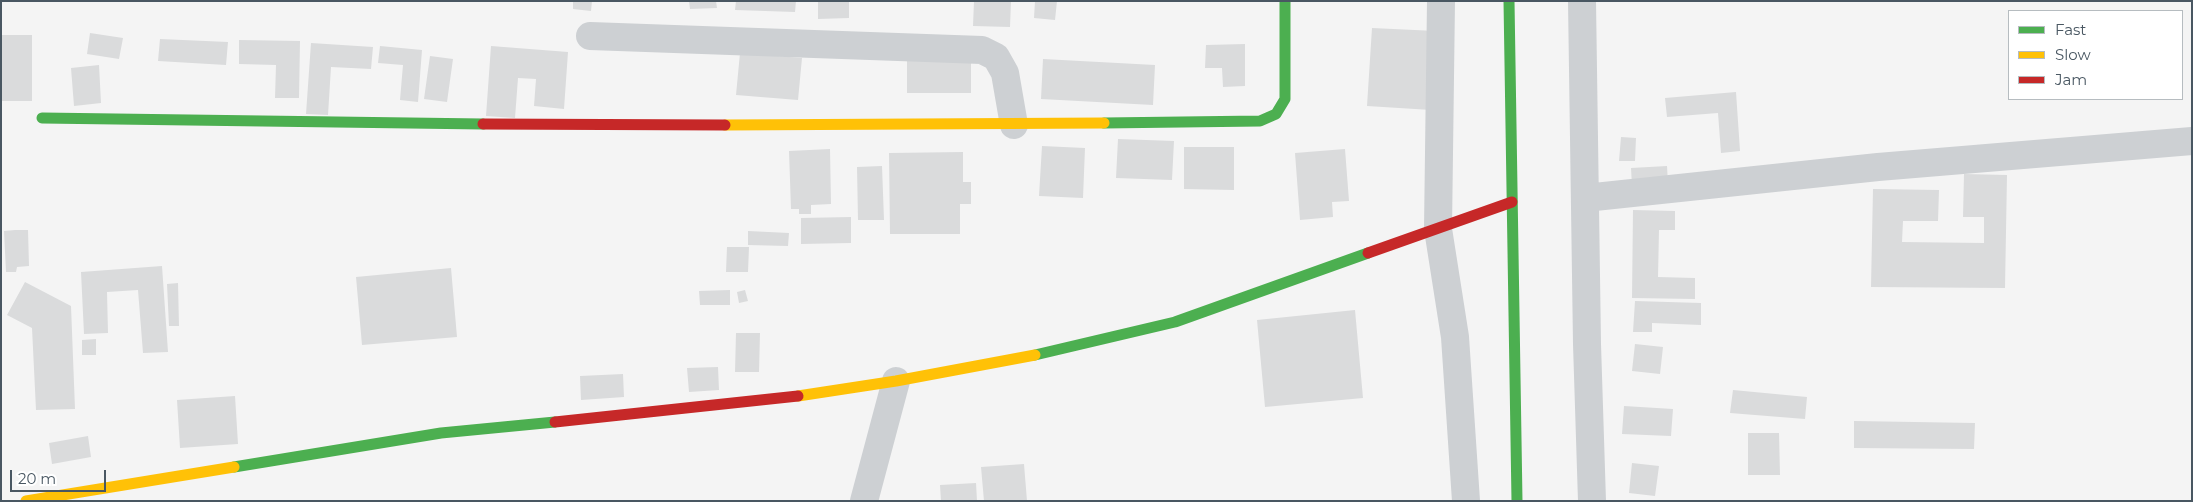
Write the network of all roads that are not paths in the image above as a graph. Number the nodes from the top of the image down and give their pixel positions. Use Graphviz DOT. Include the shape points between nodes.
graph roads {
  1 [pos="1285,1"];
  2 [pos="1441,1"];
  3 [pos="1509,1"];
  4 [pos="1582,1"];
  5 [pos="590,36"];
  6 [pos="42,118"];
  7 [pos="1014,125"];
  8 [pos="2192,141"];
  9 [pos="1584,198"];
  10 [pos="1512,202"];
  11 [pos="1438,229"];
  12 [pos="896,381"];
  13 [pos="26,501"];
  14 [pos="864,501"];
  15 [pos="1466,501"];
  16 [pos="1517,501"];
  17 [pos="1592,501"];
  1 -- 7 [label="main road" via="1285,99 1272,118 1260,121"];
  2 -- 11 [label="street"];
  3 -- 10 [label="main road"];
  4 -- 9 [label="street"];
  5 -- 7 [label="street" via="982,50 996,58 1005,73"];
  6 -- 7 [label="main road" via="287,123"];
  8 -- 9 [label="street"];
  9 -- 17 [label="street"];
  10 -- 11 [label="main road"];
  10 -- 16 [label="main road"];
  11 -- 12 [label="main road" via="1175,322 1058,351"];
  11 -- 15 [label="street" via="1454,337"];
  12 -- 13 [label="main road" via="770,401 441,433"];
  12 -- 14 [label="street"];
}
